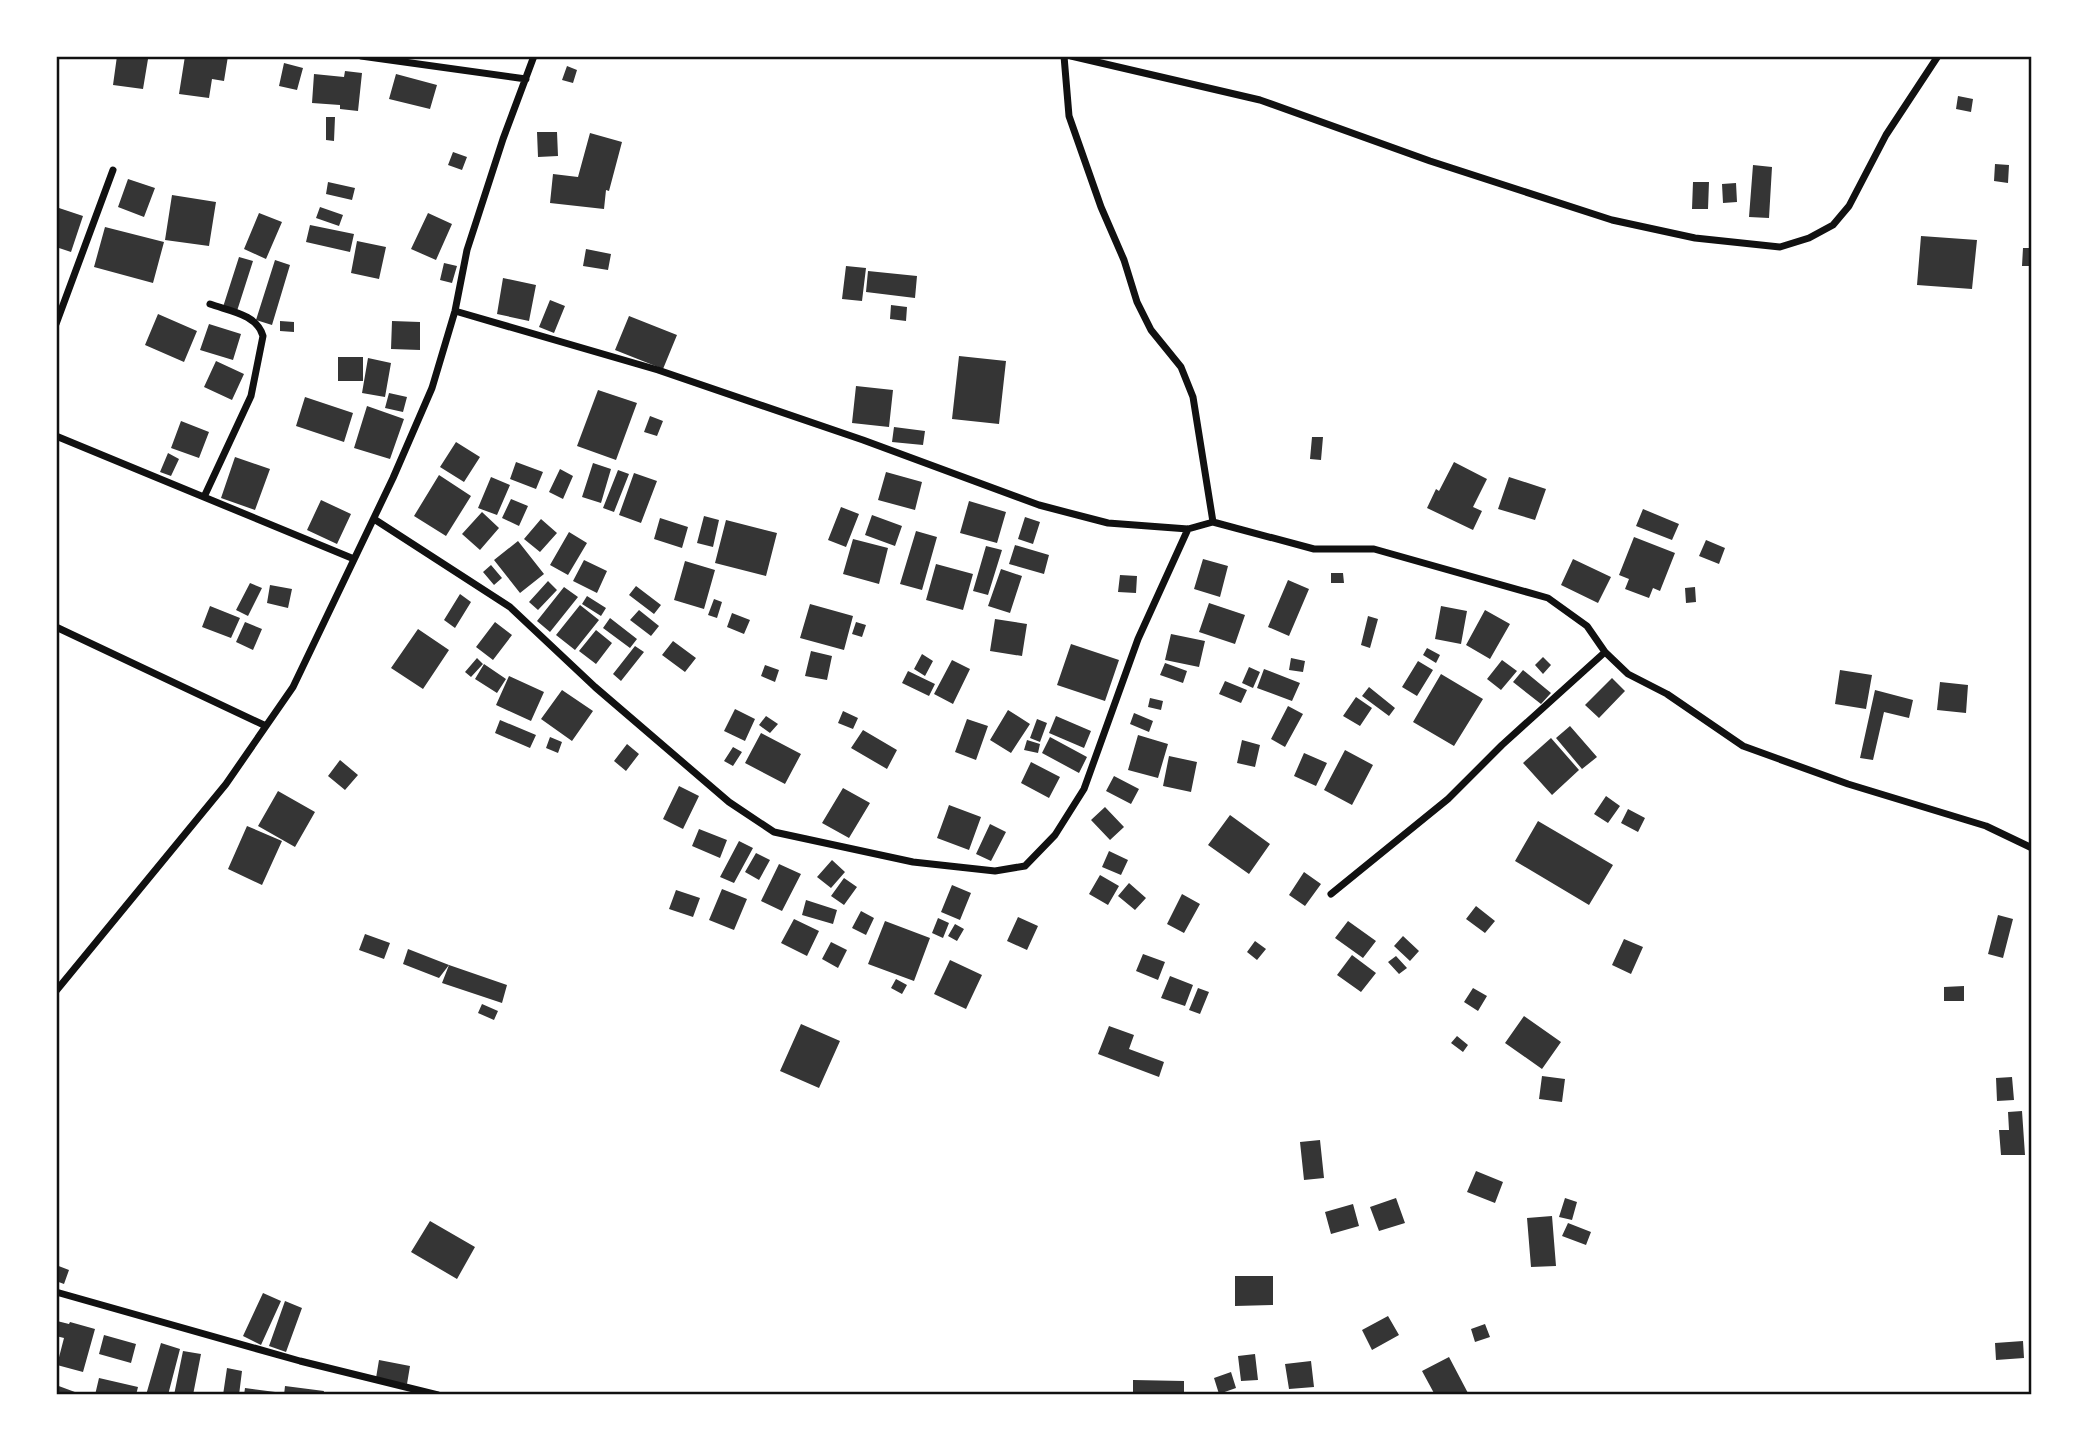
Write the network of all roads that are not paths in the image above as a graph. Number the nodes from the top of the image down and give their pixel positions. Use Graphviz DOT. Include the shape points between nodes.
graph roads {
  1 [pos="361,56"];
  2 [pos="534,56"];
  3 [pos="1065,56"];
  4 [pos="1071,56"];
  5 [pos="1937,56"];
  6 [pos="526,79"];
  7 [pos="113,170"];
  8 [pos="209,304"];
  9 [pos="455,311"];
  10 [pos="56,324"];
  11 [pos="56,436"];
  12 [pos="204,497"];
  13 [pos="374,519"];
  14 [pos="1213,522"];
  15 [pos="1188,529"];
  16 [pos="354,559"];
  17 [pos="56,627"];
  18 [pos="1605,652"];
  19 [pos="266,726"];
  20 [pos="2032,848"];
  21 [pos="1331,894"];
  22 [pos="56,990"];
  23 [pos="56,1292"];
  24 [pos="438,1395"];
  1 -- 6 [label="street"];
  2 -- 6 [label="street"];
  3 -- 14 [label="street" via="1069,116 1101,207 1142,312 1181,367 1193,397"];
  4 -- 5 [label="street" via="1260,100 1612,220 1695,238 1780,247 1833,225 1849,206 1886,135"];
  6 -- 9 [label="street" via="467,250"];
  7 -- 10 [label="street"];
  8 -- 12 [label="street" via="250,318 261,327 263,336 251,396"];
  9 -- 13 [label="street" via="432,388"];
  9 -- 15 [label="street" via="658,370 1039,505 1108,523"];
  11 -- 12 [label="street"];
  12 -- 16 [label="street"];
  13 -- 15 [label="street" via="510,607 594,687 729,802 774,832 913,862 995,871 1025,866 1055,835 1084,789 1138,639"];
  13 -- 16 [label="street"];
  14 -- 15 [label="street"];
  14 -- 18 [label="street" via="1314,549 1374,549 1548,598 1587,626"];
  16 -- 19 [label="street" via="293,687"];
  17 -- 19 [label="street"];
  18 -- 20 [label="street" via="1628,674 1667,694 1743,746 1986,826"];
  18 -- 21 [label="street" via="1448,799"];
  19 -- 22 [label="street" via="226,784"];
  23 -- 24 [label="street"];
}
